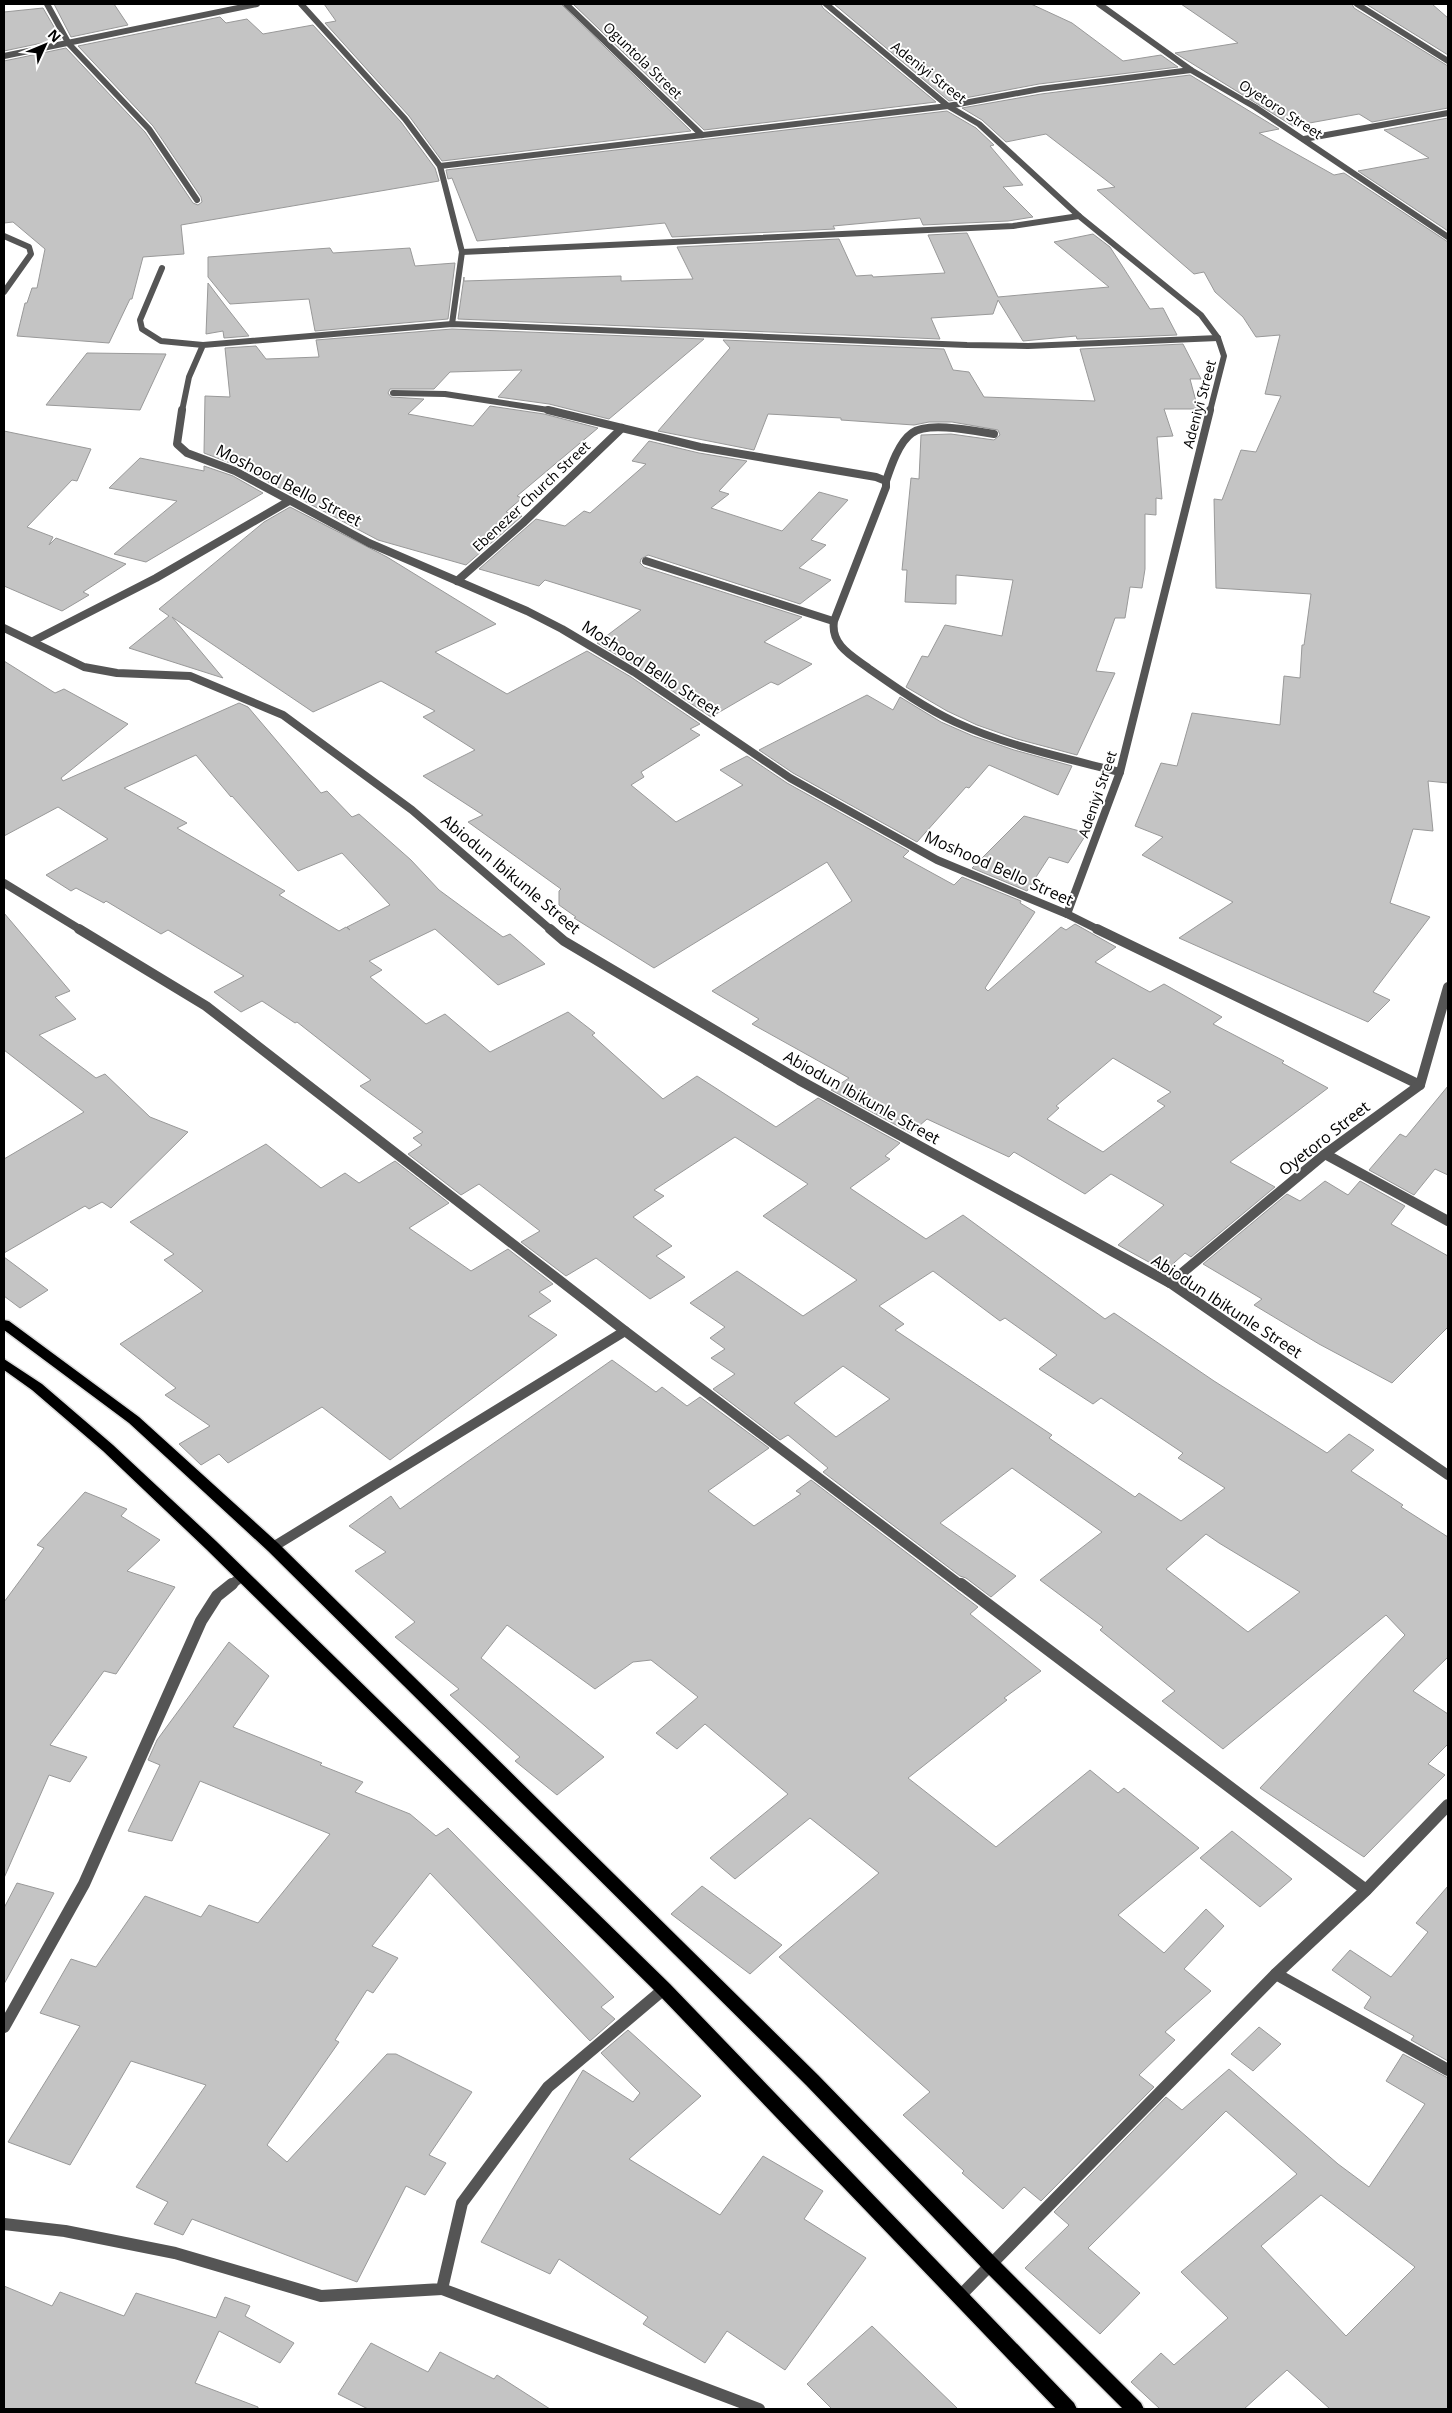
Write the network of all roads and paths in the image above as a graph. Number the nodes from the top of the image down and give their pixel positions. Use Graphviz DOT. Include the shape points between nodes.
graph roads {
  1 [pos="47,4"];
  2 [pos="257,4"];
  3 [pos="301,4"];
  4 [pos="566,4"];
  5 [pos="826,4"];
  6 [pos="1098,4"];
  7 [pos="1357,4"];
  8 [pos="69,44"];
  9 [pos="4,56"];
  10 [pos="1448,61"];
  11 [pos="1191,70"];
  12 [pos="948,106"];
  13 [pos="1448,113"];
  14 [pos="702,135"];
  15 [pos="1304,139"];
  16 [pos="440,166"];
  17 [pos="197,200"];
  18 [pos="1079,216"];
  19 [pos="4,236"];
  20 [pos="1448,238"];
  21 [pos="462,252"];
  22 [pos="162,268"];
  23 [pos="4,292"];
  24 [pos="452,324"];
  25 [pos="1218,338"];
  26 [pos="203,345"];
  27 [pos="393,393"];
  28 [pos="622,428"];
  29 [pos="994,434"];
  30 [pos="886,481"];
  31 [pos="290,501"];
  32 [pos="646,561"];
  33 [pos="456,581"];
  34 [pos="833,621"];
  35 [pos="4,628"];
  36 [pos="33,641"];
  37 [pos="1120,772"];
  38 [pos="4,883"];
  39 [pos="1067,914"];
  40 [pos="1448,987"];
  41 [pos="1420,1085"];
  42 [pos="1325,1154"];
  43 [pos="1448,1221"];
  44 [pos="1170,1283"];
  45 [pos="4,1324"];
  46 [pos="625,1331"];
  47 [pos="4,1364"];
  48 [pos="1448,1475"];
  49 [pos="273,1547"];
  50 [pos="242,1576"];
  51 [pos="1448,1805"];
  52 [pos="1366,1890"];
  53 [pos="1276,1974"];
  54 [pos="664,1989"];
  55 [pos="4,2027"];
  56 [pos="1448,2070"];
  57 [pos="4,2224"];
  58 [pos="990,2264"];
  59 [pos="442,2289"];
  60 [pos="960,2296"];
  61 [pos="759,2409"];
  62 [pos="1068,2409"];
  63 [pos="1135,2409"];
  1 -- 8 [label="street"];
  2 -- 8 [label="street"];
  3 -- 16 [label="street" via="405,119"];
  4 -- 14 [label="street, Oguntola Street"];
  5 -- 12 [label="street, Adeniyi Street"];
  6 -- 11 [label="street, Oyetoro Street"];
  7 -- 10 [label="street"];
  8 -- 9 [label="street"];
  8 -- 17 [label="street" via="150,129"];
  11 -- 12 [label="street" via="1040,89"];
  11 -- 15 [label="street, Oyetoro Street"];
  12 -- 14 [label="street"];
  12 -- 18 [label="street, Adeniyi Street" via="979,124"];
  13 -- 15 [label="street"];
  14 -- 16 [label="street"];
  15 -- 20 [label="street, Oyetoro Street"];
  16 -- 21 [label="street"];
  18 -- 21 [label="street" via="1013,226"];
  18 -- 25 [label="street, Adeniyi Street" via="1201,315"];
  19 -- 23 [label="street" via="29,247 31,254"];
  21 -- 24 [label="street"];
  22 -- 26 [label="street" via="140,320 142,329 161,340"];
  24 -- 25 [label="street" via="967,345 1028,346"];
  24 -- 26 [label="street"];
  25 -- 37 [label="street, Adeniyi Street" via="1224,356"];
  26 -- 31 [label="street, Moshood Bello Street" via="191,369 177,444 186,453 235,471"];
  27 -- 28 [label="street" via="478,398 558,412"];
  28 -- 30 [label="street"];
  28 -- 33 [label="street, Ebenezer Church Street" via="523,523"];
  29 -- 30 [label="street" via="928,428 916,430 909,434"];
  30 -- 34 [label="street"];
  31 -- 33 [label="street, Moshood Bello Street" via="369,543"];
  31 -- 36 [label="street" via="156,578"];
  32 -- 34 [label="street"];
  33 -- 39 [label="street, Moshood Bello Street" via="562,629 634,672 790,778 937,860"];
  34 -- 37 [label="street" via="833,636 842,649 932,711 990,737"];
  35 -- 36 [label="street, Abiodun Ibikunle Street"];
  36 -- 44 [label="street, Abiodun Ibikunle Street" via="84,667 117,673 190,676 283,715 412,810 564,941 799,1080"];
  37 -- 39 [label="street, Adeniyi Street"];
  38 -- 46 [label="street" via="206,1006"];
  39 -- 41 [label="street, Moshood Bello Street"];
  40 -- 41 [label="street"];
  41 -- 42 [label="street, Oyetoro Street"];
  42 -- 43 [label="street"];
  42 -- 44 [label="street, Oyetoro Street"];
  44 -- 48 [label="street, Abiodun Ibikunle Street"];
  45 -- 49 [label="main road" via="134,1420"];
  46 -- 49 [label="street"];
  46 -- 52 [label="street"];
  47 -- 50 [label="main road" via="37,1387 108,1448"];
  49 -- 58 [label="main road" via="791,2060"];
  50 -- 54 [label="main road"];
  50 -- 55 [label="street" via="217,1596 201,1621 84,1884"];
  51 -- 52 [label="street"];
  52 -- 53 [label="street"];
  53 -- 56 [label="street"];
  53 -- 58 [label="street"];
  54 -- 59 [label="street" via="548,2087 462,2203"];
  54 -- 60 [label="main road"];
  57 -- 59 [label="street" via="66,2231 175,2252 321,2296"];
  58 -- 60 [label="street"];
  58 -- 63 [label="main road"];
  59 -- 61 [label="street"];
  60 -- 62 [label="main road"];
}
